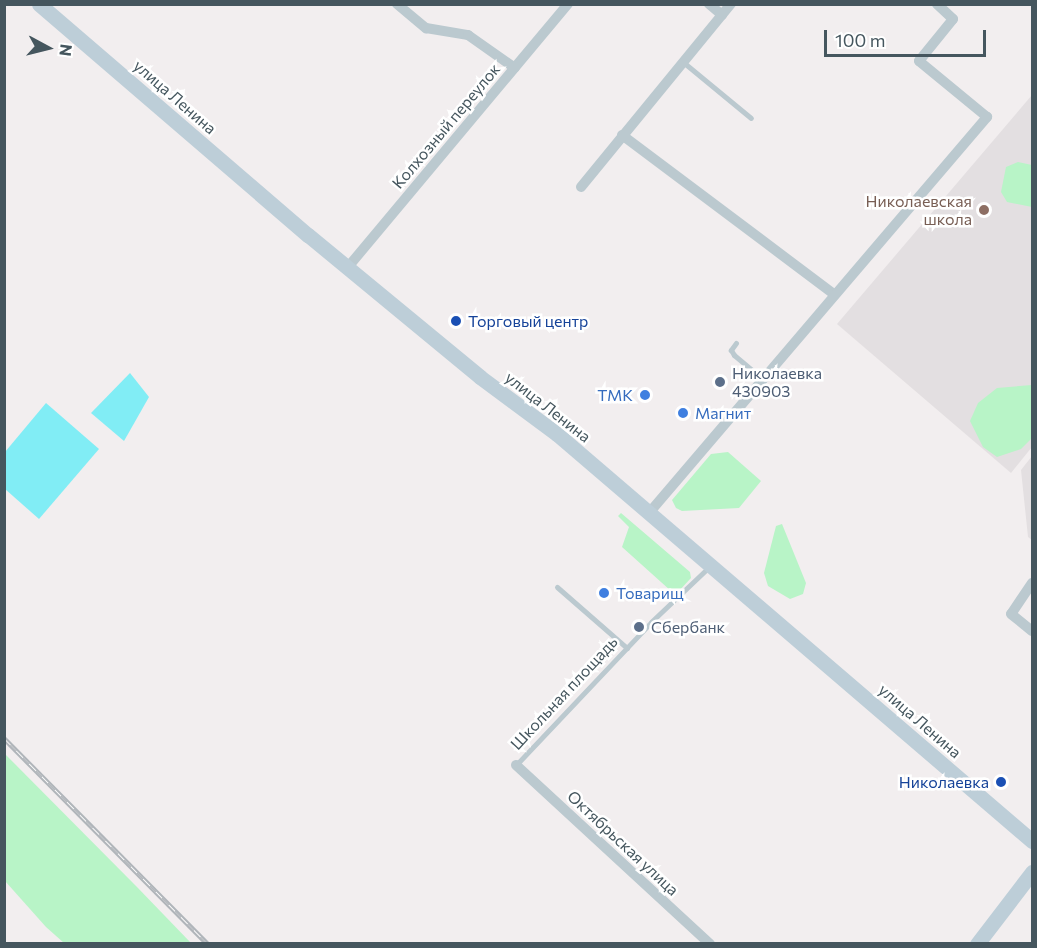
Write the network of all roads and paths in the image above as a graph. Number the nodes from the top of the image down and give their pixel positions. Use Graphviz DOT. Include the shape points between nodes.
graph roads {
  1 [pos="39,4"];
  2 [pos="397,4"];
  3 [pos="568,4"];
  4 [pos="709,4"];
  5 [pos="731,4"];
  6 [pos="937,4"];
  7 [pos="722,15"];
  8 [pos="683,62"];
  9 [pos="515,68"];
  10 [pos="751,118"];
  11 [pos="622,135"];
  12 [pos="581,187"];
  13 [pos="348,267"];
  14 [pos="835,295"];
  15 [pos="736,343"];
  16 [pos="763,379"];
  17 [pos="649,513"];
  18 [pos="711,565"];
  19 [pos="1032,583"];
  20 [pos="557,587"];
  21 [pos="1032,631"];
  22 [pos="627,648"];
  23 [pos="516,765"];
  24 [pos="1032,841"];
  25 [pos="1032,872"];
  26 [pos="710,944"];
  27 [pos="977,944"];
  1 -- 13 [label="main road, улица Ленина"];
  2 -- 9 [label="street" via="426,28 468,35"];
  3 -- 9 [label="street, Колхозный переулок"];
  4 -- 7 [label="street"];
  5 -- 7 [label="street"];
  6 -- 14 [label="street" via="953,19 919,61 987,117"];
  7 -- 8 [label="street"];
  8 -- 10 [label="lane"];
  8 -- 11 [label="street"];
  9 -- 13 [label="street, Колхозный переулок"];
  11 -- 12 [label="street"];
  11 -- 14 [label="street"];
  13 -- 17 [label="main road, улица Ленина"];
  14 -- 16 [label="street"];
  15 -- 16 [label="lane" via="731,350 734,355"];
  16 -- 17 [label="street"];
  17 -- 18 [label="main road, улица Ленина"];
  18 -- 22 [label="lane, Школьная площадь"];
  18 -- 24 [label="main road, улица Ленина"];
  19 -- 21 [label="street" via="1011,614"];
  20 -- 22 [label="lane"];
  22 -- 23 [label="lane, Школьная площадь"];
  23 -- 26 [label="street, Октябрьская улица"];
  25 -- 27 [label="main road"];
}
